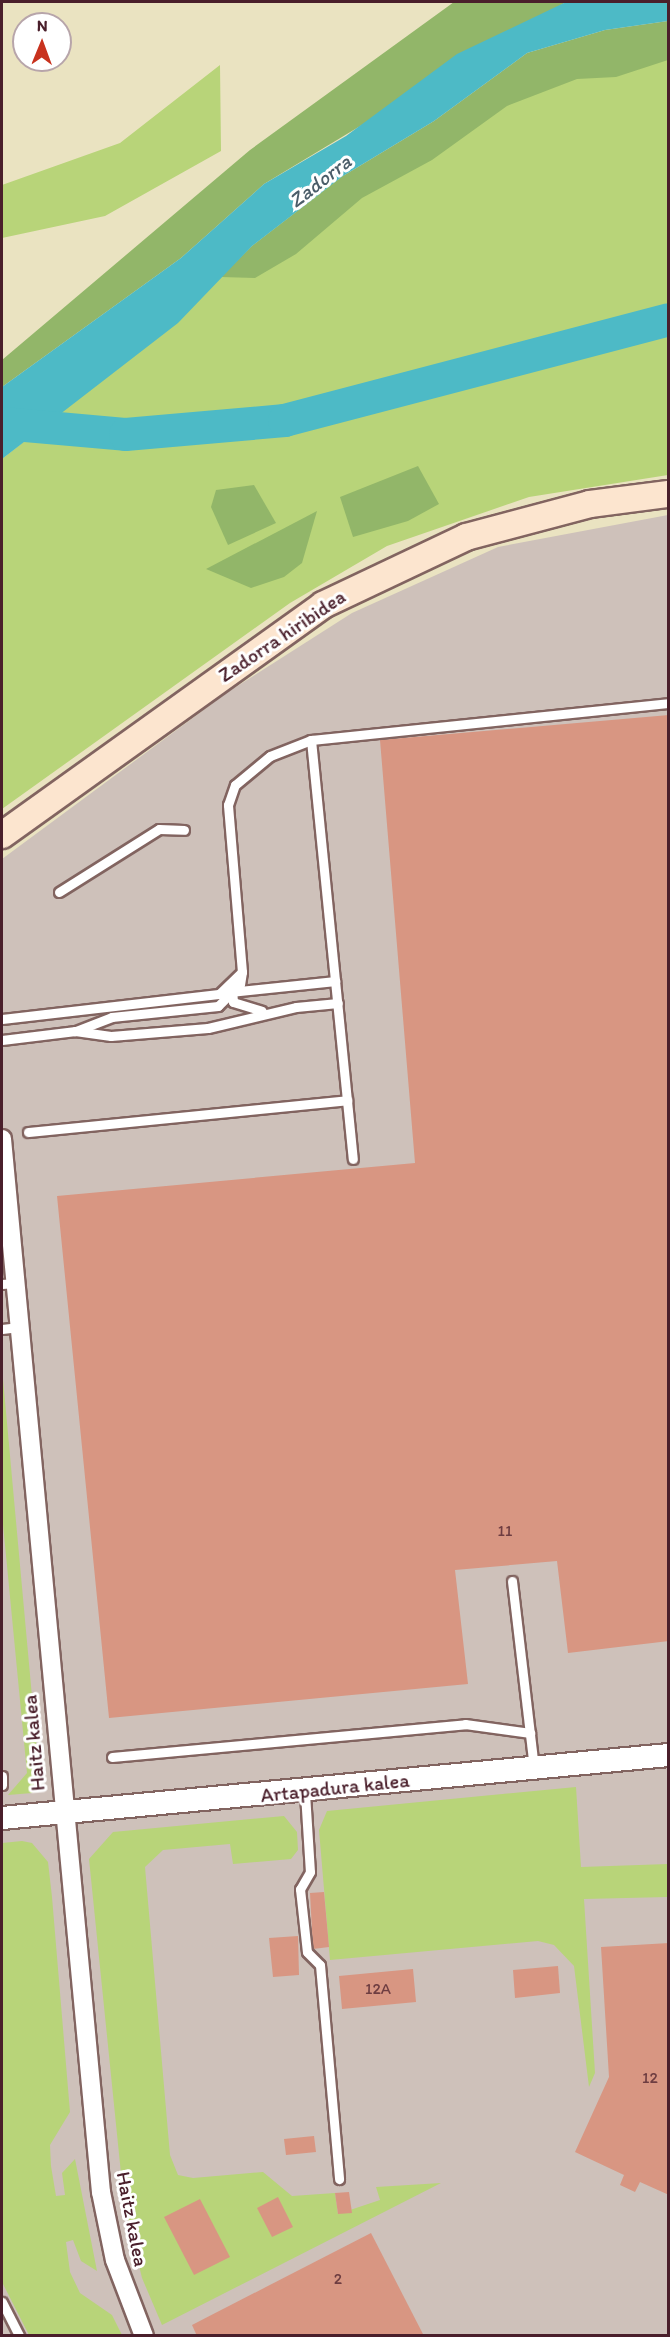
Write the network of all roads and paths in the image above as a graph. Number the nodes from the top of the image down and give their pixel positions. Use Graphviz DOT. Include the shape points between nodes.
graph roads {
  1 [pos="669,494"];
  2 [pos="669,703"];
  3 [pos="311,740"];
  4 [pos="184,830"];
  5 [pos="2,835"];
  6 [pos="59,892"];
  7 [pos="335,981"];
  8 [pos="232,988"];
  9 [pos="338,1003"];
  10 [pos="273,1012"];
  11 [pos="2,1019"];
  12 [pos="75,1031"];
  13 [pos="2,1040"];
  14 [pos="347,1100"];
  15 [pos="28,1132"];
  16 [pos="2,1139"];
  17 [pos="353,1159"];
  18 [pos="8,1284"];
  19 [pos="10,1328"];
  20 [pos="512,1581"];
  21 [pos="530,1733"];
  22 [pos="669,1755"];
  23 [pos="112,1757"];
  24 [pos="534,1767"];
  25 [pos="2,1776"];
  26 [pos="2,1785"];
  27 [pos="305,1793"];
  28 [pos="63,1813"];
  29 [pos="2,1818"];
  30 [pos="339,2179"];
  31 [pos="2,2302"];
  32 [pos="18,2336"];
  33 [pos="144,2336"];
  1 -- 5 [label="main road, Zadorra hiribidea" via="590,504 496,527 332,600"];
  2 -- 3 [label="lane"];
  3 -- 7 [label="lane"];
  3 -- 8 [label="lane" via="293,744 246,773 228,805 242,972"];
  4 -- 6 [label="lane" via="159,830"];
  7 -- 8 [label="lane"];
  7 -- 9 [label="lane"];
  8 -- 10 [label="lane" via="233,1002 250,1011"];
  8 -- 11 [label="lane" via="219,994"];
  8 -- 12 [label="lane" via="218,1006 112,1017"];
  9 -- 10 [label="lane"];
  9 -- 14 [label="lane"];
  10 -- 12 [label="lane" via="208,1028 111,1036"];
  12 -- 13 [label="lane"];
  14 -- 15 [label="lane"];
  14 -- 17 [label="lane"];
  16 -- 18 [label="street, Haitz kalea"];
  18 -- 19 [label="street, Haitz kalea"];
  19 -- 28 [label="street, Haitz kalea"];
  20 -- 21 [label="lane"];
  21 -- 23 [label="lane" via="465,1724"];
  21 -- 24 [label="lane"];
  22 -- 24 [label="street, Artapadura kalea"];
  24 -- 27 [label="street, Artapadura kalea"];
  25 -- 26 [label="lane"];
  27 -- 28 [label="street, Artapadura kalea"];
  27 -- 30 [label="lane" via="310,1872 300,1889 307,1952 320,1965"];
  28 -- 29 [label="street, Artapadura kalea"];
  28 -- 33 [label="street, Haitz kalea" via="101,2192 114,2260"];
  31 -- 32 [label="lane"];
}
